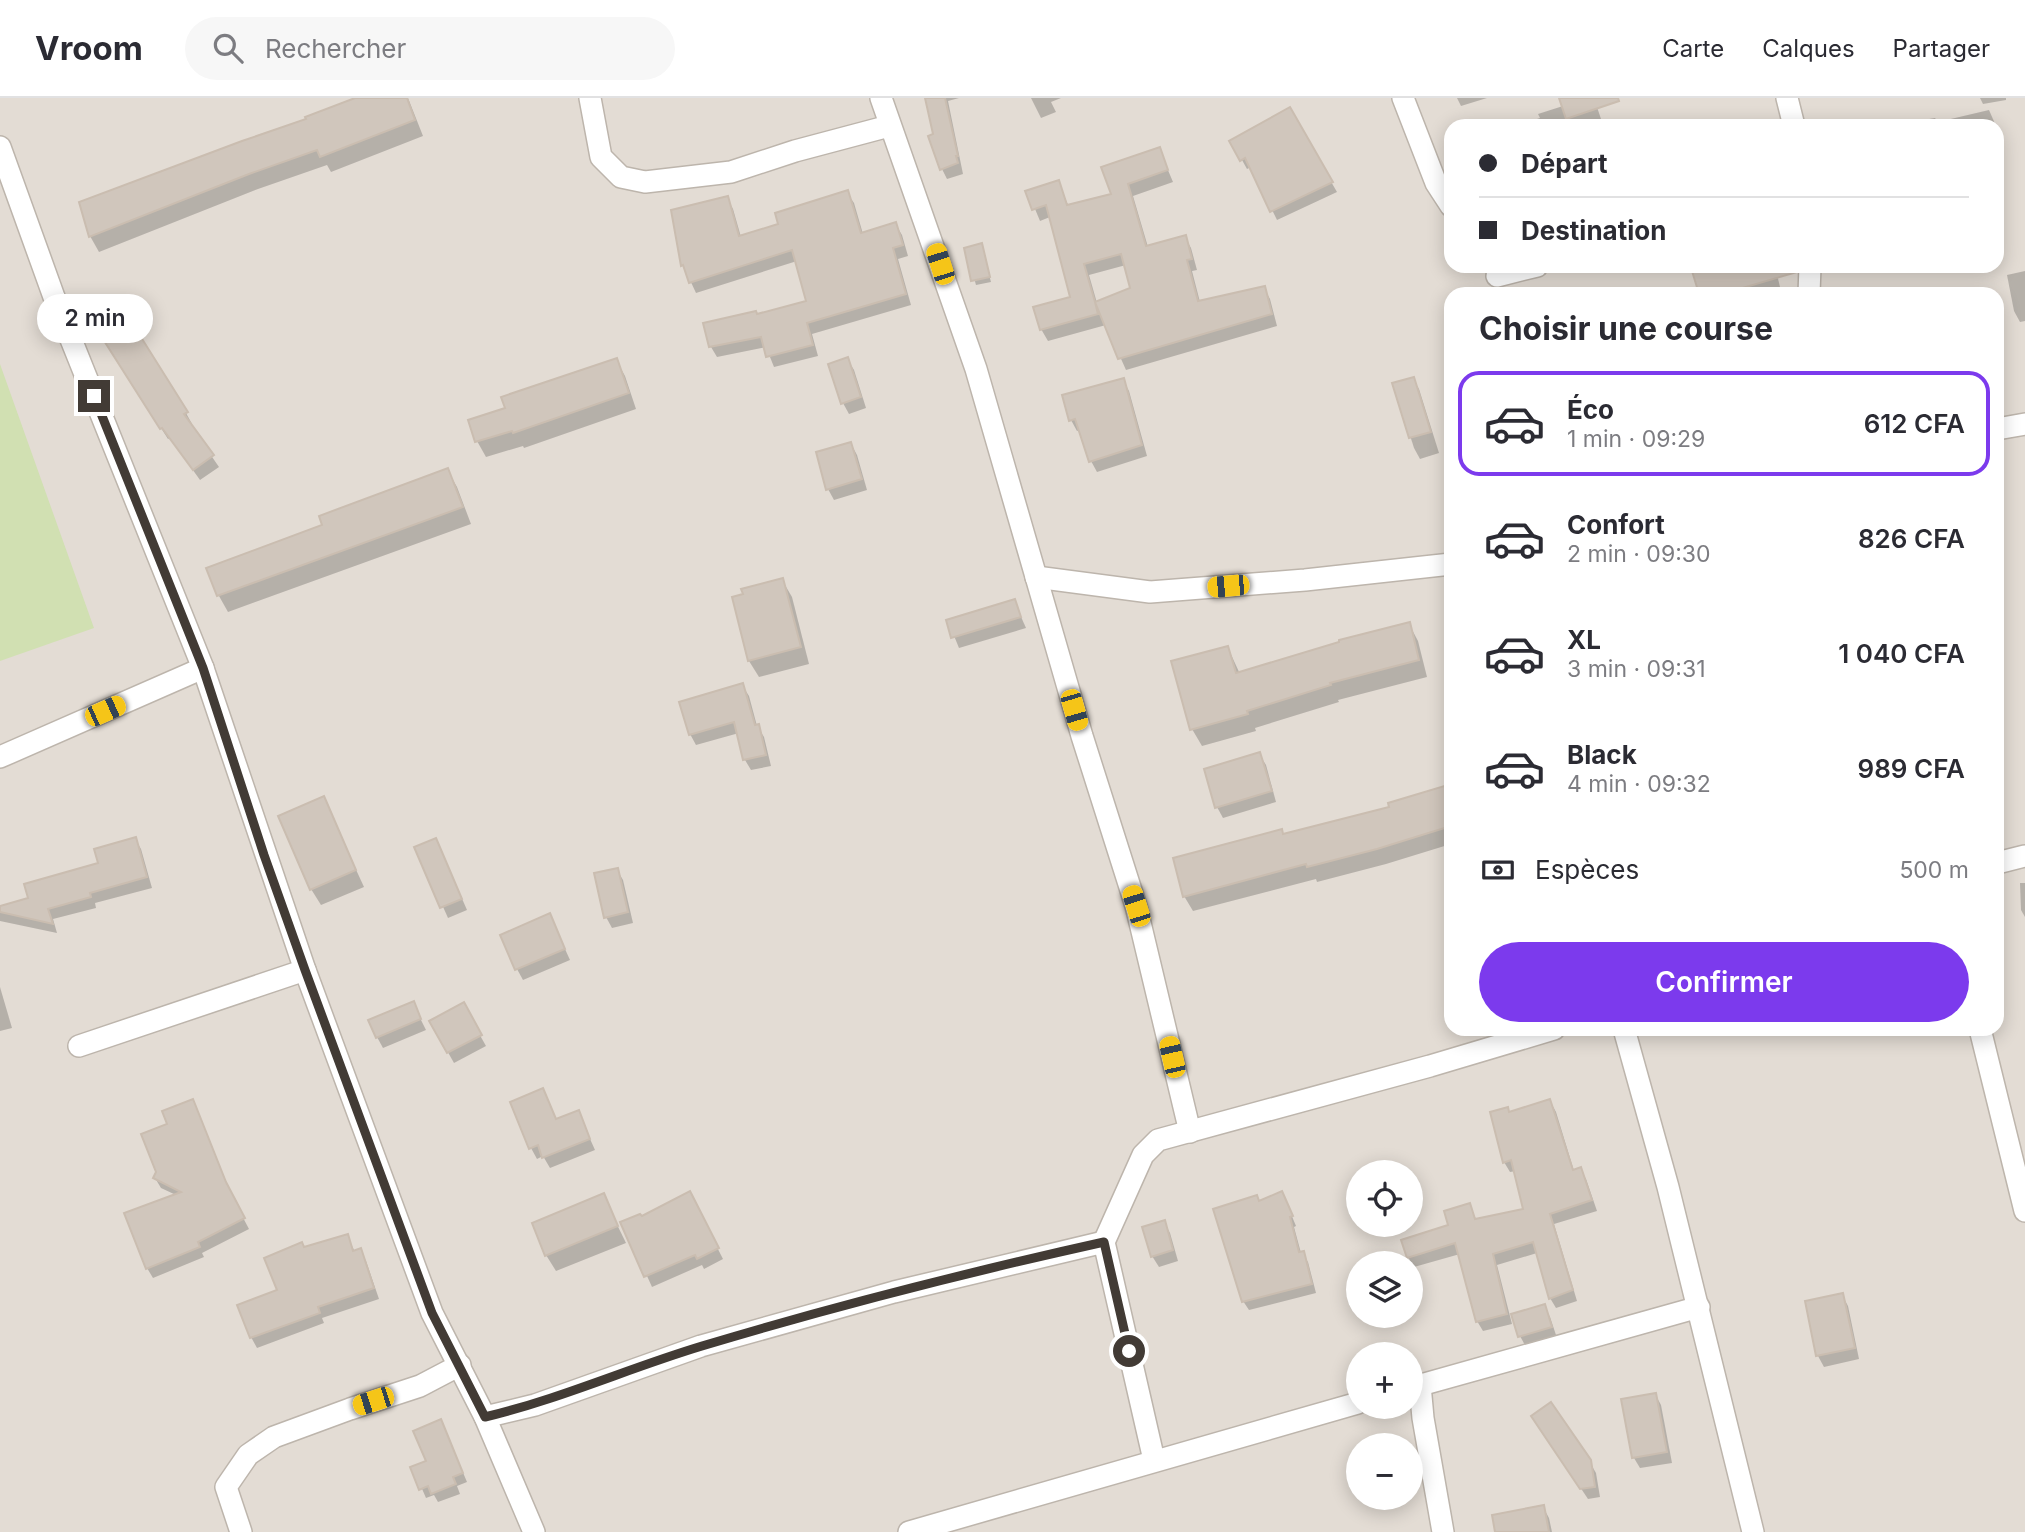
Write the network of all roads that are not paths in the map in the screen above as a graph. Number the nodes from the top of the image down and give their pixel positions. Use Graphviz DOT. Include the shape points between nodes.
graph roads {
  1 [pos="590,98"];
  2 [pos="881,98"];
  3 [pos="1403,98"];
  4 [pos="1787,98"];
  5 [pos="1792,119"];
  6 [pos="889,126"];
  7 [pos="0,146"];
  8 [pos="1444,195"];
  9 [pos="1515,273"];
  10 [pos="1495,279"];
  11 [pos="2025,424"];
  12 [pos="2004,428"];
  13 [pos="1444,565"];
  14 [pos="1036,577"];
  15 [pos="203,668"];
  16 [pos="0,757"];
  17 [pos="2025,856"];
  18 [pos="2004,861"];
  19 [pos="305,970"];
  20 [pos="1531,1036"];
  21 [pos="1626,1036"];
  22 [pos="1982,1036"];
  23 [pos="79,1046"];
  24 [pos="1190,1132"];
  25 [pos="2025,1211"];
  26 [pos="1104,1242"];
  27 [pos="1699,1307"];
  28 [pos="460,1365"];
  29 [pos="1423,1385"];
  30 [pos="1346,1406"];
  31 [pos="485,1417"];
  32 [pos="1423,1418"];
  33 [pos="1154,1460"];
  34 [pos="241,1532"];
  35 [pos="534,1532"];
  36 [pos="909,1532"];
  37 [pos="1443,1532"];
  38 [pos="1754,1532"];
  1 -- 6 [label="street" via="601,157 621,177 645,182 731,172"];
  2 -- 6 [label="street"];
  3 -- 8 [label="street"];
  4 -- 5 [label="street"];
  6 -- 14 [label="street" via="976,369"];
  7 -- 15 [label="street" via="54,297"];
  9 -- 10 [label="street"];
  11 -- 12 [label="street"];
  13 -- 14 [label="street" via="1150,592"];
  14 -- 24 [label="street" via="1136,906"];
  15 -- 16 [label="street"];
  15 -- 19 [label="street"];
  17 -- 18 [label="street"];
  19 -- 23 [label="street"];
  19 -- 28 [label="street" via="432,1313"];
  20 -- 24 [label="street"];
  21 -- 27 [label="street"];
  22 -- 25 [label="street"];
  24 -- 26 [label="street" via="1158,1140 1143,1155"];
  26 -- 31 [label="street" via="894,1292 701,1346 535,1405"];
  26 -- 33 [label="street"];
  27 -- 29 [label="street"];
  27 -- 38 [label="street"];
  28 -- 31 [label="street"];
  28 -- 34 [label="street" via="420,1386 274,1437 247,1455 226,1487"];
  30 -- 33 [label="street"];
  31 -- 35 [label="street"];
  32 -- 37 [label="street"];
  33 -- 36 [label="street"];
}
